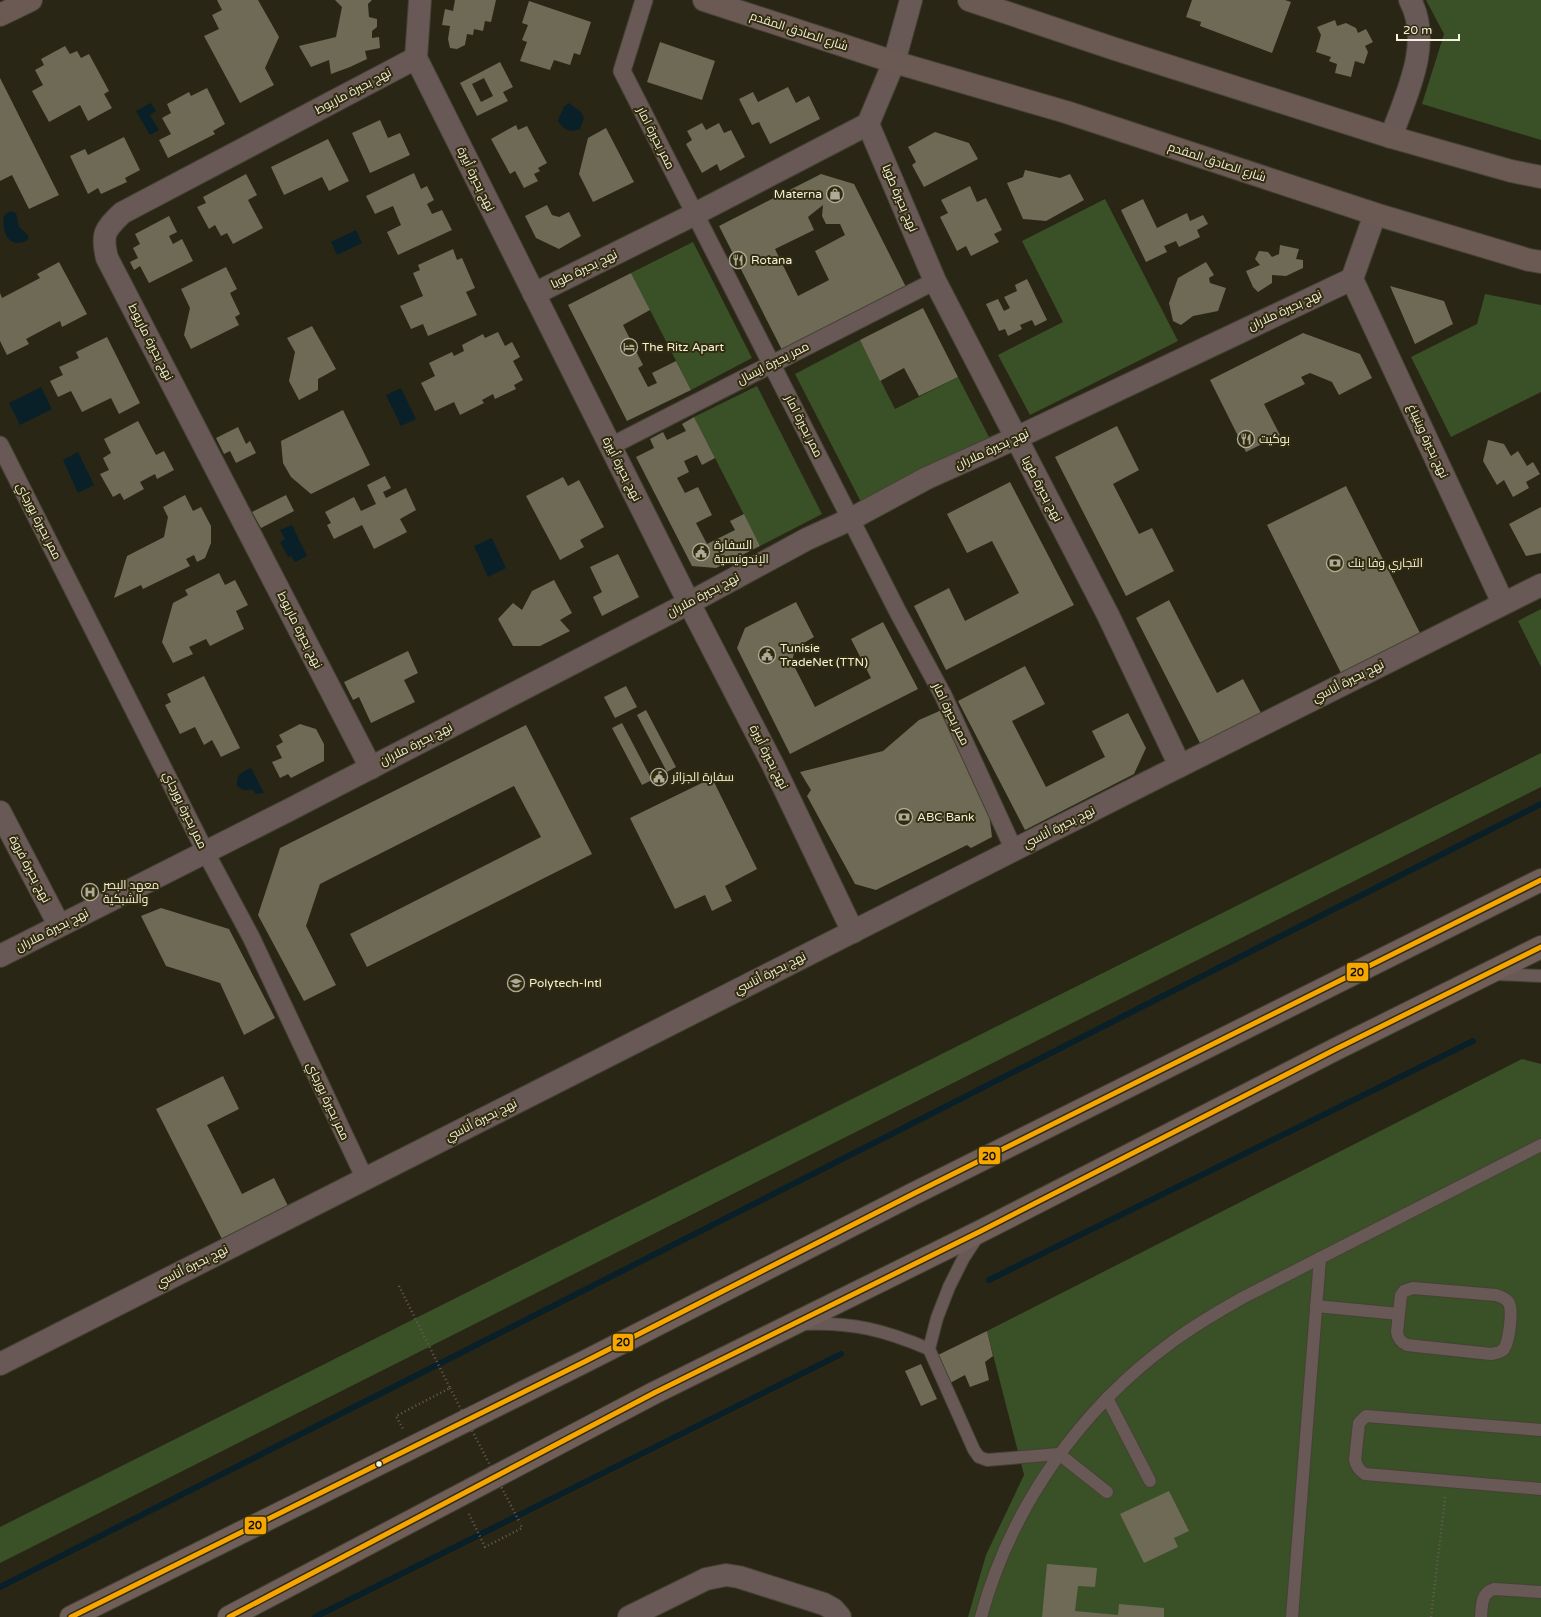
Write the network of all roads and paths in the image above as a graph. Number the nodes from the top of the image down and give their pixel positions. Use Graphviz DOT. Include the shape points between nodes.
graph roads {
  1 [pos="31,0"];
  2 [pos="420,0"];
  3 [pos="644,0"];
  4 [pos="704,0"];
  5 [pos="912,0"];
  6 [pos="969,0"];
  7 [pos="1410,0"];
  8 [pos="0,15"];
  9 [pos="416,58"];
  10 [pos="894,62"];
  11 [pos="868,124"];
  12 [pos="1391,137"];
  13 [pos="1541,177"];
  14 [pos="695,214"];
  15 [pos="1375,214"];
  16 [pos="1541,262"];
  17 [pos="1352,278"];
  18 [pos="935,281"];
  19 [pos="534,294"];
  20 [pos="772,363"];
  21 [pos="1016,438"];
  22 [pos="0,445"];
  23 [pos="611,446"];
  24 [pos="851,519"];
  25 [pos="1541,585"];
  26 [pos="689,603"];
  27 [pos="1503,603"];
  28 [pos="1180,766"];
  29 [pos="371,768"];
  30 [pos="0,812"];
  31 [pos="1014,850"];
  32 [pos="206,853"];
  33 [pos="1541,880"];
  34 [pos="59,925"];
  35 [pos="853,932"];
  36 [pos="1541,947"];
  37 [pos="0,956"];
  38 [pos="1488,974"];
  39 [pos="1541,976"];
  40 [pos="1541,1145"];
  41 [pos="365,1179"];
  42 [pos="981,1231"];
  43 [pos="1320,1258"];
  44 [pos="399,1286"];
  45 [pos="1316,1306"];
  46 [pos="1399,1314"];
  47 [pos="794,1324"];
  48 [pos="929,1349"];
  49 [pos="0,1364"];
  50 [pos="450,1388"];
  51 [pos="1107,1398"];
  52 [pos="405,1411"];
  53 [pos="1541,1430"];
  54 [pos="1060,1454"];
  55 [pos="1150,1481"];
  56 [pos="1446,1481"];
  57 [pos="1541,1489"];
  58 [pos="1107,1492"];
  59 [pos="459,1496"];
  60 [pos="1541,1592"];
  61 [pos="71,1617"];
  62 [pos="229,1617"];
  63 [pos="629,1617"];
  64 [pos="840,1617"];
  65 [pos="981,1617"];
  66 [pos="1292,1617"];
  67 [pos="1431,1617"];
  68 [pos="1481,1617"];
  1 -- 8 [label="main road"];
  2 -- 9 [label="street"];
  3 -- 14 [label="street, ممر بحيرة امار" via="622,71"];
  4 -- 10 [label="main road, شارع الصادق المقدم"];
  5 -- 10 [label="street"];
  6 -- 12 [label="main road"];
  7 -- 12 [label="street" via="1419,28 1418,49 1412,76"];
  9 -- 19 [label="street, نهج بحيرة أبيرة"];
  9 -- 29 [label="street, نهج بحيرة ماريوط" via="122,213 107,228 103,243 111,265"];
  10 -- 11 [label="street"];
  10 -- 15 [label="main road, شارع الصادق المقدم" via="1066,112"];
  11 -- 14 [label="street, نهج بحيرة طوبا"];
  11 -- 18 [label="street, نهج بحيرة طوبا"];
  12 -- 13 [label="main road"];
  14 -- 19 [label="street, نهج بحيرة طوبا"];
  14 -- 20 [label="street, ممر بحيرة امار"];
  15 -- 16 [label="main road, شارع الصادق المقدم"];
  15 -- 17 [label="street"];
  17 -- 21 [label="street, نهج بحيرة ملاران"];
  17 -- 27 [label="street, نهج بحيرة وينيباغ"];
  18 -- 20 [label="street, ممر بحيرة ايسال"];
  18 -- 21 [label="street, نهج بحيرة طوبا"];
  19 -- 23 [label="street, نهج بحيرة أبيرة"];
  20 -- 23 [label="street, ممر بحيرة ايسال"];
  20 -- 24 [label="street, ممر بحيرة امار"];
  21 -- 24 [label="street, نهج بحيرة ملاران" via="927,478"];
  21 -- 28 [label="street, نهج بحيرة طوبا" via="1108,615"];
  22 -- 32 [label="street, ممر بحيرة بورجاي"];
  23 -- 26 [label="street, نهج بحيرة أبيرة"];
  24 -- 26 [label="street, نهج بحيرة ملاران" via="806,539"];
  24 -- 31 [label="street, ممر بحيرة امار" via="943,694"];
  25 -- 27 [label="street, نهج بحيرة أناسي"];
  26 -- 29 [label="street, نهج بحيرة ملاران"];
  26 -- 35 [label="street, نهج بحيرة أبيرة" via="774,767"];
  27 -- 28 [label="street, نهج بحيرة أناسي"];
  28 -- 31 [label="street, نهج بحيرة أناسي"];
  29 -- 32 [label="street, نهج بحيرة ملاران"];
  30 -- 34 [label="street, نهج بحيرة فروة"];
  31 -- 35 [label="street, نهج بحيرة أناسي"];
  32 -- 34 [label="street, نهج بحيرة ملاران"];
  32 -- 41 [label="street, ممر بحيرة بورجاي" via="251,937"];
  33 -- 61 [label="highway"];
  34 -- 37 [label="street, نهج بحيرة ملاران"];
  35 -- 41 [label="street, نهج بحيرة أناسي"];
  36 -- 38 [label="highway"];
  38 -- 39 [label="lane"];
  38 -- 42 [label="highway"];
  40 -- 43 [label="lane"];
  41 -- 49 [label="street, نهج بحيرة أناسي"];
  42 -- 47 [label="highway"];
  42 -- 48 [label="lane" via="949,1287"];
  43 -- 45 [label="lane"];
  43 -- 51 [label="lane" via="1207,1318 1138,1369"];
  44 -- 50 [label="path"];
  45 -- 46 [label="lane"];
  45 -- 66 [label="lane"];
  46 -- 46 [label="lane" via="1398,1338 1407,1346 1491,1354 1498,1353 1507,1344 1511,1310 1503,1297 1496,1295 1408,1289 1401,1295"];
  47 -- 48 [label="lane" via="828,1323 863,1327"];
  47 -- 59 [label="highway" via="654,1393"];
  48 -- 54 [label="lane" via="979,1457 996,1460"];
  50 -- 52 [label="path"];
  50 -- 59 [label="path, bridge" via="522,1528 485,1548"];
  51 -- 54 [label="lane"];
  51 -- 55 [label="lane"];
  53 -- 56 [label="lane" via="1371,1416 1359,1422 1355,1460 1360,1471 1365,1474"];
  54 -- 58 [label="lane"];
  54 -- 65 [label="lane" via="1015,1526 998,1565"];
  56 -- 57 [label="lane"];
  56 -- 67 [label="path"];
  59 -- 62 [label="highway"];
  60 -- 68 [label="lane" via="1494,1588 1488,1590 1484,1595"];
  63 -- 64 [label="street" via="706,1579 726,1575 824,1604"];
}
